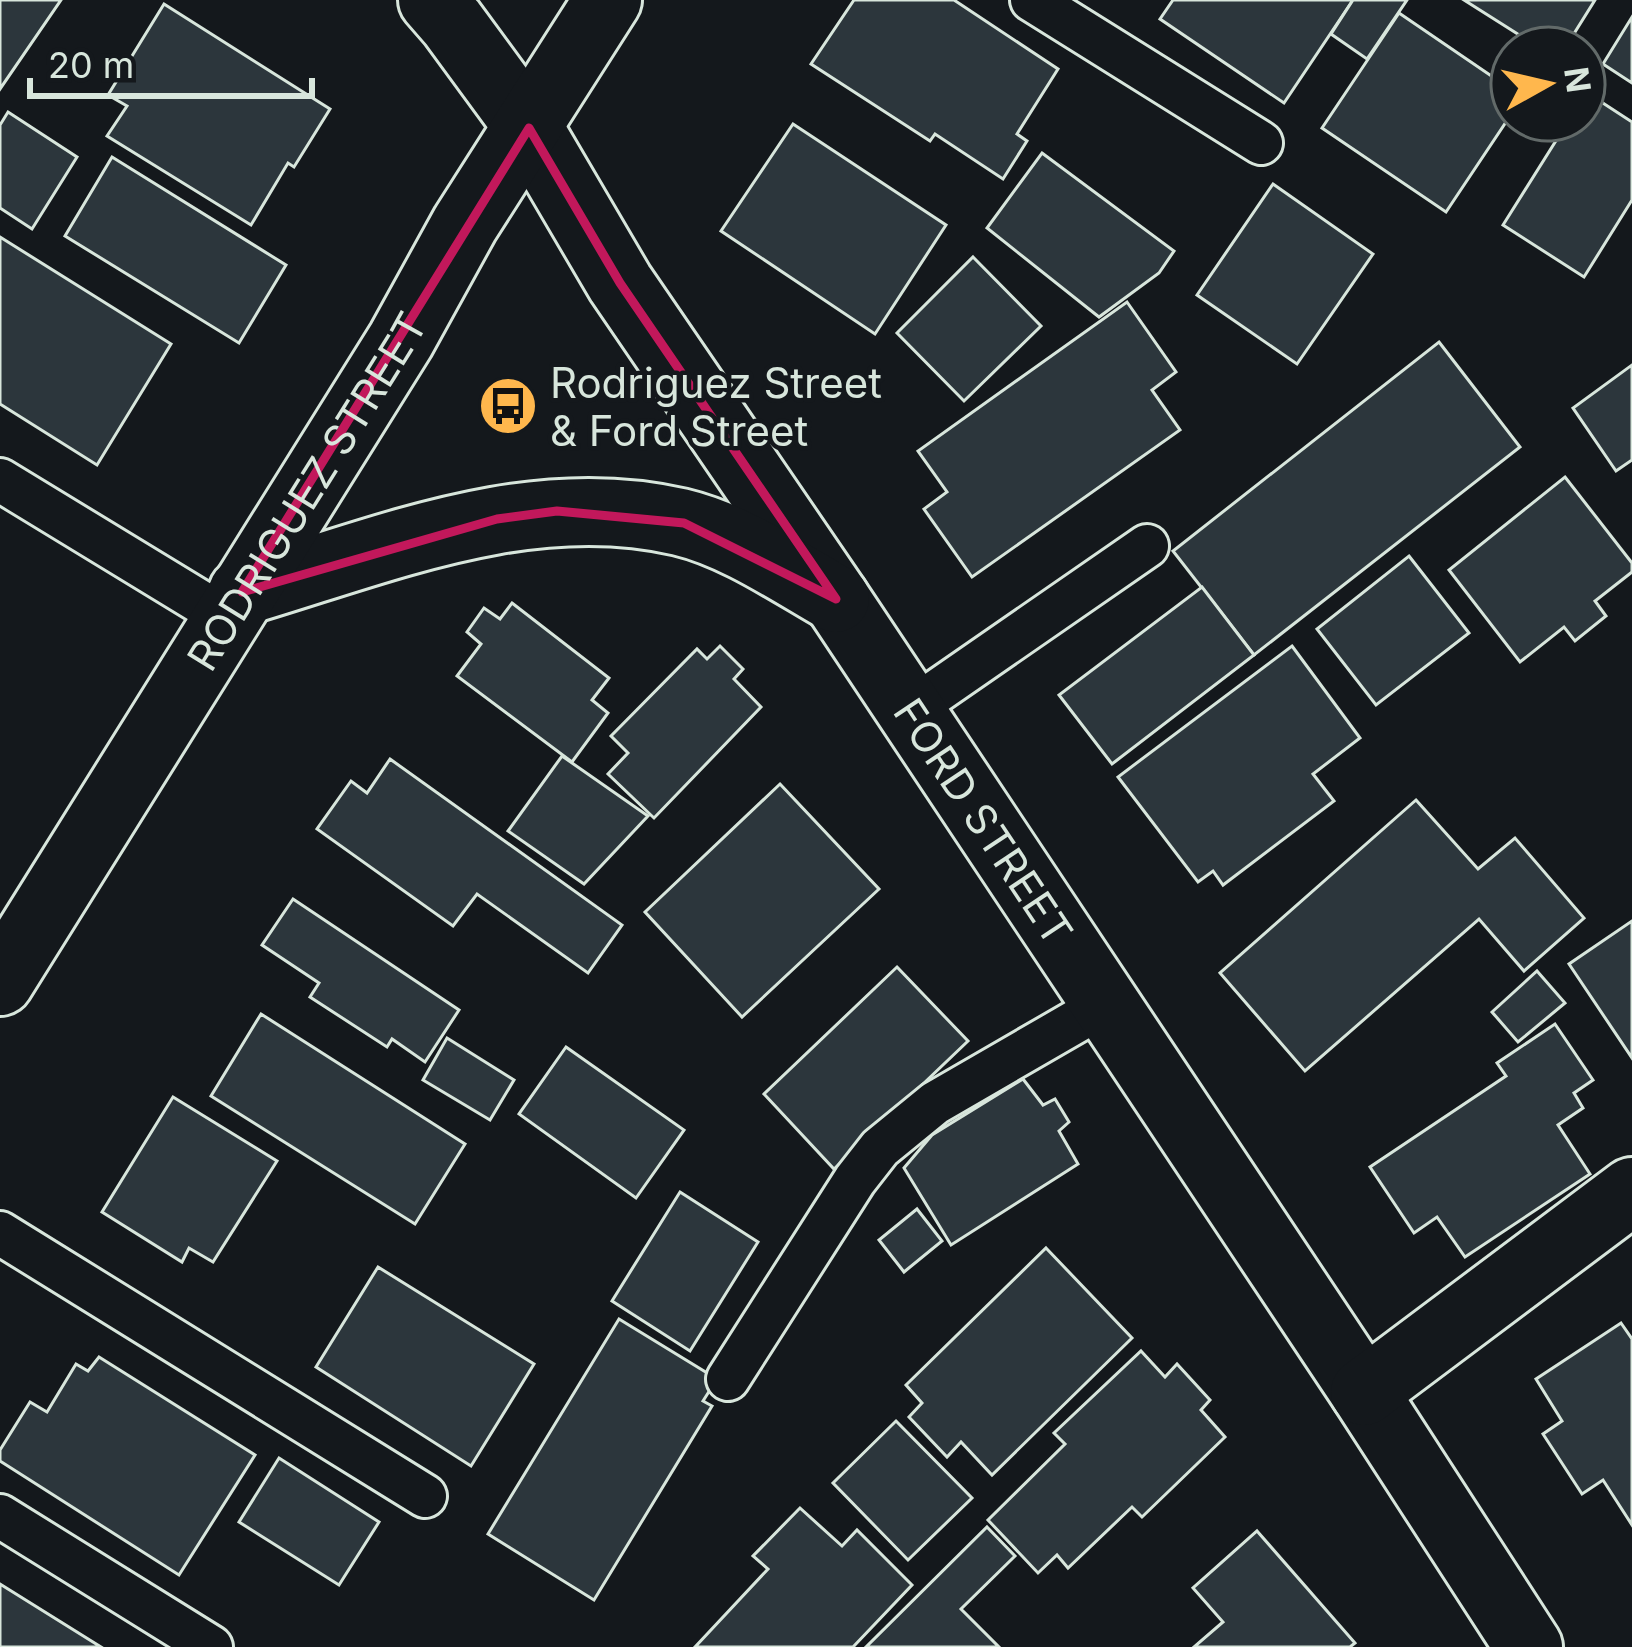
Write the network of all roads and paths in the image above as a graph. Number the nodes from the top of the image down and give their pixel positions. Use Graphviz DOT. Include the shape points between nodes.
graph roads {
  1 [pos="432,0"];
  2 [pos="608,0"];
  3 [pos="1032,0"];
  4 [pos="529,128"];
  5 [pos="1261,143"];
  6 [pos="0,480"];
  7 [pos="1147,546"];
  8 [pos="836,599"];
  9 [pos="234,605"];
  10 [pos="910,710"];
  11 [pos="0,982"];
  12 [pos="1106,1004"];
  13 [pos="1632,1191"];
  14 [pos="0,1234"];
  15 [pos="728,1379"];
  16 [pos="1364,1392"];
  17 [pos="424,1496"];
  18 [pos="0,1516"];
  19 [pos="211,1647"];
  20 [pos="1529,1647"];
  1 -- 4 [label="street, FORD STREET"];
  2 -- 4 [label="street, RODRIGUEZ STREET"];
  3 -- 5 [label="lane"];
  4 -- 8 [label="street, FORD STREET" via="620,284"];
  4 -- 9 [label="street, RODRIGUEZ STREET"];
  6 -- 9 [label="lane"];
  7 -- 10 [label="lane"];
  8 -- 9 [label="street" via="683,523 557,511 477,524"];
  8 -- 10 [label="street, FORD STREET"];
  9 -- 11 [label="street, RODRIGUEZ STREET"];
  10 -- 12 [label="street, FORD STREET"];
  12 -- 15 [label="lane" via="935,1103 880,1148"];
  12 -- 16 [label="street, FORD STREET"];
  13 -- 16 [label="street"];
  14 -- 17 [label="lane"];
  16 -- 20 [label="street, FORD STREET"];
  18 -- 19 [label="lane"];
}
